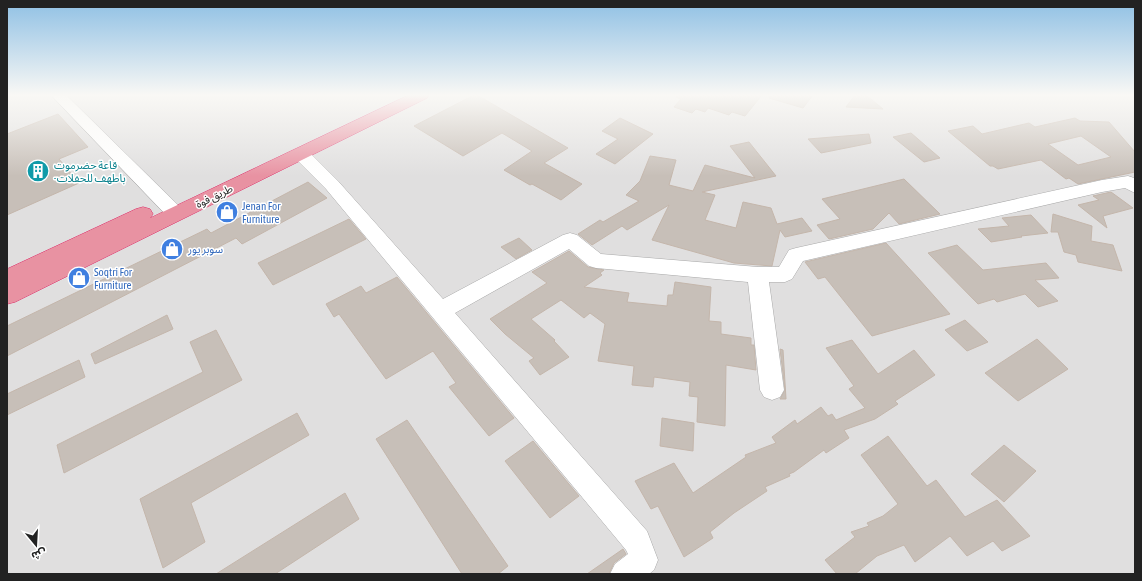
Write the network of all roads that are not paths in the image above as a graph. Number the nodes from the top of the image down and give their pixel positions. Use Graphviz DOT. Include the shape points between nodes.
graph roads {
  1 [pos="85,122"];
  2 [pos="338,122"];
  3 [pos="366,122"];
  4 [pos="301,154"];
  5 [pos="1135,187"];
  6 [pos="170,209"];
  7 [pos="758,275"];
  8 [pos="7,278"];
  9 [pos="7,296"];
  10 [pos="440,311"];
  11 [pos="772,390"];
  12 [pos="625,574"];
  1 -- 6 [label="street"];
  2 -- 6 [label="highway, طريق فوة"];
  3 -- 4 [label="highway, طريق فوة"];
  4 -- 6 [label="highway, طريق فوة"];
  4 -- 10 [label="street" via="332,185"];
  5 -- 7 [label="street" via="1128,182 1102,186 796,255 785,274"];
  6 -- 8 [label="highway, طريق فوة"];
  6 -- 9 [label="highway, طريق فوة"];
  7 -- 10 [label="street" via="596,261 570,240"];
  7 -- 11 [label="street"];
  10 -- 12 [label="street" via="637,541 644,560"];
}
